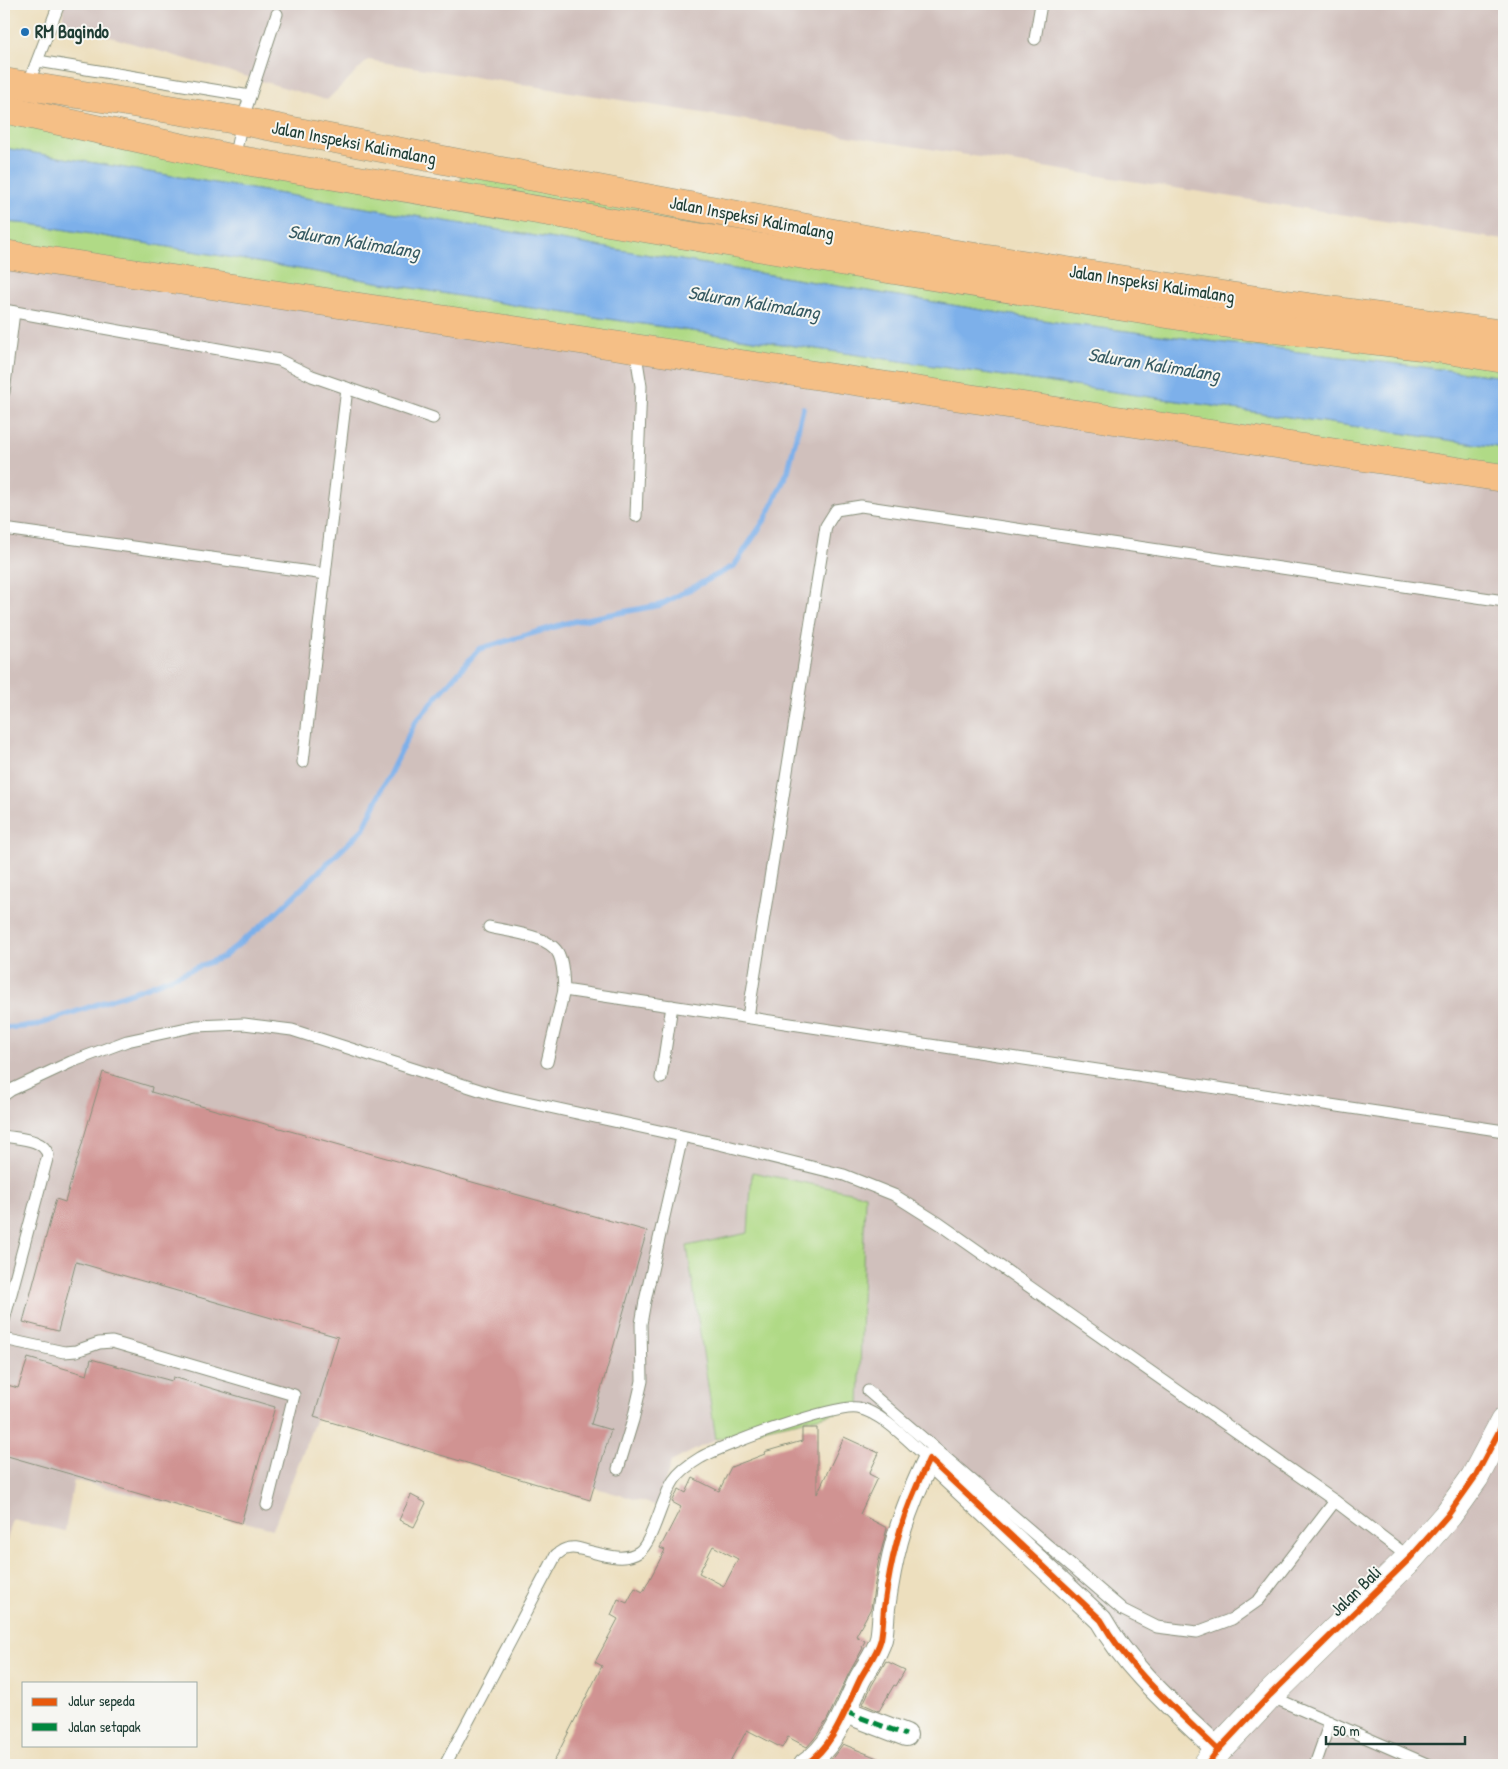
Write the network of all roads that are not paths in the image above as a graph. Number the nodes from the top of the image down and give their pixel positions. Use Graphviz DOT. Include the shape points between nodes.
graph roads {
  1 [pos="59,4"];
  2 [pos="1041,4"];
  3 [pos="278,14"];
  4 [pos="1035,39"];
  5 [pos="38,61"];
  6 [pos="17,98"];
  7 [pos="246,109"];
  8 [pos="234,159"];
  9 [pos="464,164"];
  10 [pos="458,197"];
  11 [pos="4,254"];
  12 [pos="896,258"];
  13 [pos="1229,296"];
  14 [pos="9,311"];
  15 [pos="1223,323"];
  16 [pos="1504,334"];
  17 [pos="1431,336"];
  18 [pos="635,347"];
  19 [pos="1504,359"];
  20 [pos="347,388"];
  21 [pos="4,392"];
  22 [pos="433,418"];
  23 [pos="1504,478"];
  24 [pos="636,516"];
  25 [pos="4,529"];
  26 [pos="325,574"];
  27 [pos="1504,601"];
  28 [pos="303,762"];
  29 [pos="489,927"];
  30 [pos="564,990"];
  31 [pos="672,1006"];
  32 [pos="748,1017"];
  33 [pos="547,1062"];
  34 [pos="661,1078"];
  35 [pos="4,1095"];
  36 [pos="1504,1131"];
  37 [pos="4,1136"];
  38 [pos="682,1137"];
  39 [pos="4,1320"];
  40 [pos="4,1339"];
  41 [pos="868,1391"];
  42 [pos="1504,1422"];
  43 [pos="929,1459"];
  44 [pos="618,1469"];
  45 [pos="1335,1501"];
  46 [pos="267,1505"];
  47 [pos="1410,1558"];
  48 [pos="1270,1695"];
  49 [pos="846,1712"];
  50 [pos="1330,1722"];
  51 [pos="906,1735"];
  52 [pos="1212,1758"];
  53 [pos="446,1765"];
  54 [pos="805,1765"];
  55 [pos="1315,1765"];
  56 [pos="1429,1765"];
  1 -- 5 [label="lane"];
  2 -- 4 [label="lane"];
  3 -- 7 [label="lane"];
  5 -- 6 [label="lane"];
  5 -- 7 [label="lane"];
  6 -- 7 [label="main road, Jalan Inspeksi Kalimalang"];
  6 -- 8 [label="main road, Jalan Inspeksi Kalimalang"];
  7 -- 8 [label="lane"];
  7 -- 9 [label="main road, Jalan Inspeksi Kalimalang"];
  8 -- 10 [label="main road, Jalan Inspeksi Kalimalang"];
  9 -- 10 [label="main road"];
  9 -- 12 [label="main road, Jalan Inspeksi Kalimalang"];
  10 -- 12 [label="main road, Jalan Inspeksi Kalimalang"];
  11 -- 18 [label="main road"];
  12 -- 13 [label="main road, Jalan Inspeksi Kalimalang"];
  12 -- 15 [label="main road, Jalan Inspeksi Kalimalang"];
  13 -- 15 [label="main road"];
  13 -- 17 [label="main road, Jalan Inspeksi Kalimalang"];
  14 -- 20 [label="lane" via="279,360"];
  14 -- 21 [label="lane"];
  15 -- 17 [label="main road, Jalan Inspeksi Kalimalang"];
  16 -- 17 [label="main road, Jalan Inspeksi Kalimalang"];
  17 -- 19 [label="main road, Jalan Inspeksi Kalimalang"];
  18 -- 23 [label="main road"];
  18 -- 24 [label="lane" via="641,386"];
  20 -- 22 [label="lane"];
  20 -- 26 [label="lane"];
  25 -- 26 [label="lane"];
  26 -- 28 [label="lane"];
  27 -- 32 [label="lane" via="861,506 836,510 826,526"];
  29 -- 30 [label="lane" via="552,945 559,954 563,969"];
  30 -- 31 [label="lane"];
  30 -- 33 [label="lane"];
  31 -- 32 [label="lane"];
  31 -- 34 [label="lane"];
  32 -- 36 [label="lane"];
  35 -- 38 [label="lane" via="71,1062 127,1041 196,1026 244,1024 292,1030 495,1095"];
  37 -- 39 [label="lane" via="39,1142 48,1155"];
  38 -- 44 [label="lane" via="641,1324 642,1381"];
  38 -- 45 [label="lane" via="844,1175 894,1195"];
  40 -- 46 [label="lane" via="64,1352 112,1342 294,1395"];
  41 -- 45 [label="lane" via="1124,1610 1157,1627 1196,1632 1232,1619 1260,1600"];
  42 -- 47 [label="street, Jalan Bali" via="1470,1484"];
  43 -- 49 [label="street" via="907,1506 896,1543 880,1641"];
  43 -- 52 [label="street" via="1101,1620 1134,1667"];
  43 -- 53 [label="lane" via="869,1411 844,1408 719,1449 684,1468 667,1492 641,1551 629,1556 614,1556 576,1547 564,1549 556,1555"];
  45 -- 47 [label="lane"];
  47 -- 48 [label="street, Jalan Bali"];
  48 -- 50 [label="lane"];
  48 -- 52 [label="street, Jalan Bali"];
  49 -- 51 [label="street"];
  49 -- 54 [label="street" via="824,1748"];
  50 -- 55 [label="lane"];
  50 -- 56 [label="lane"];
}
